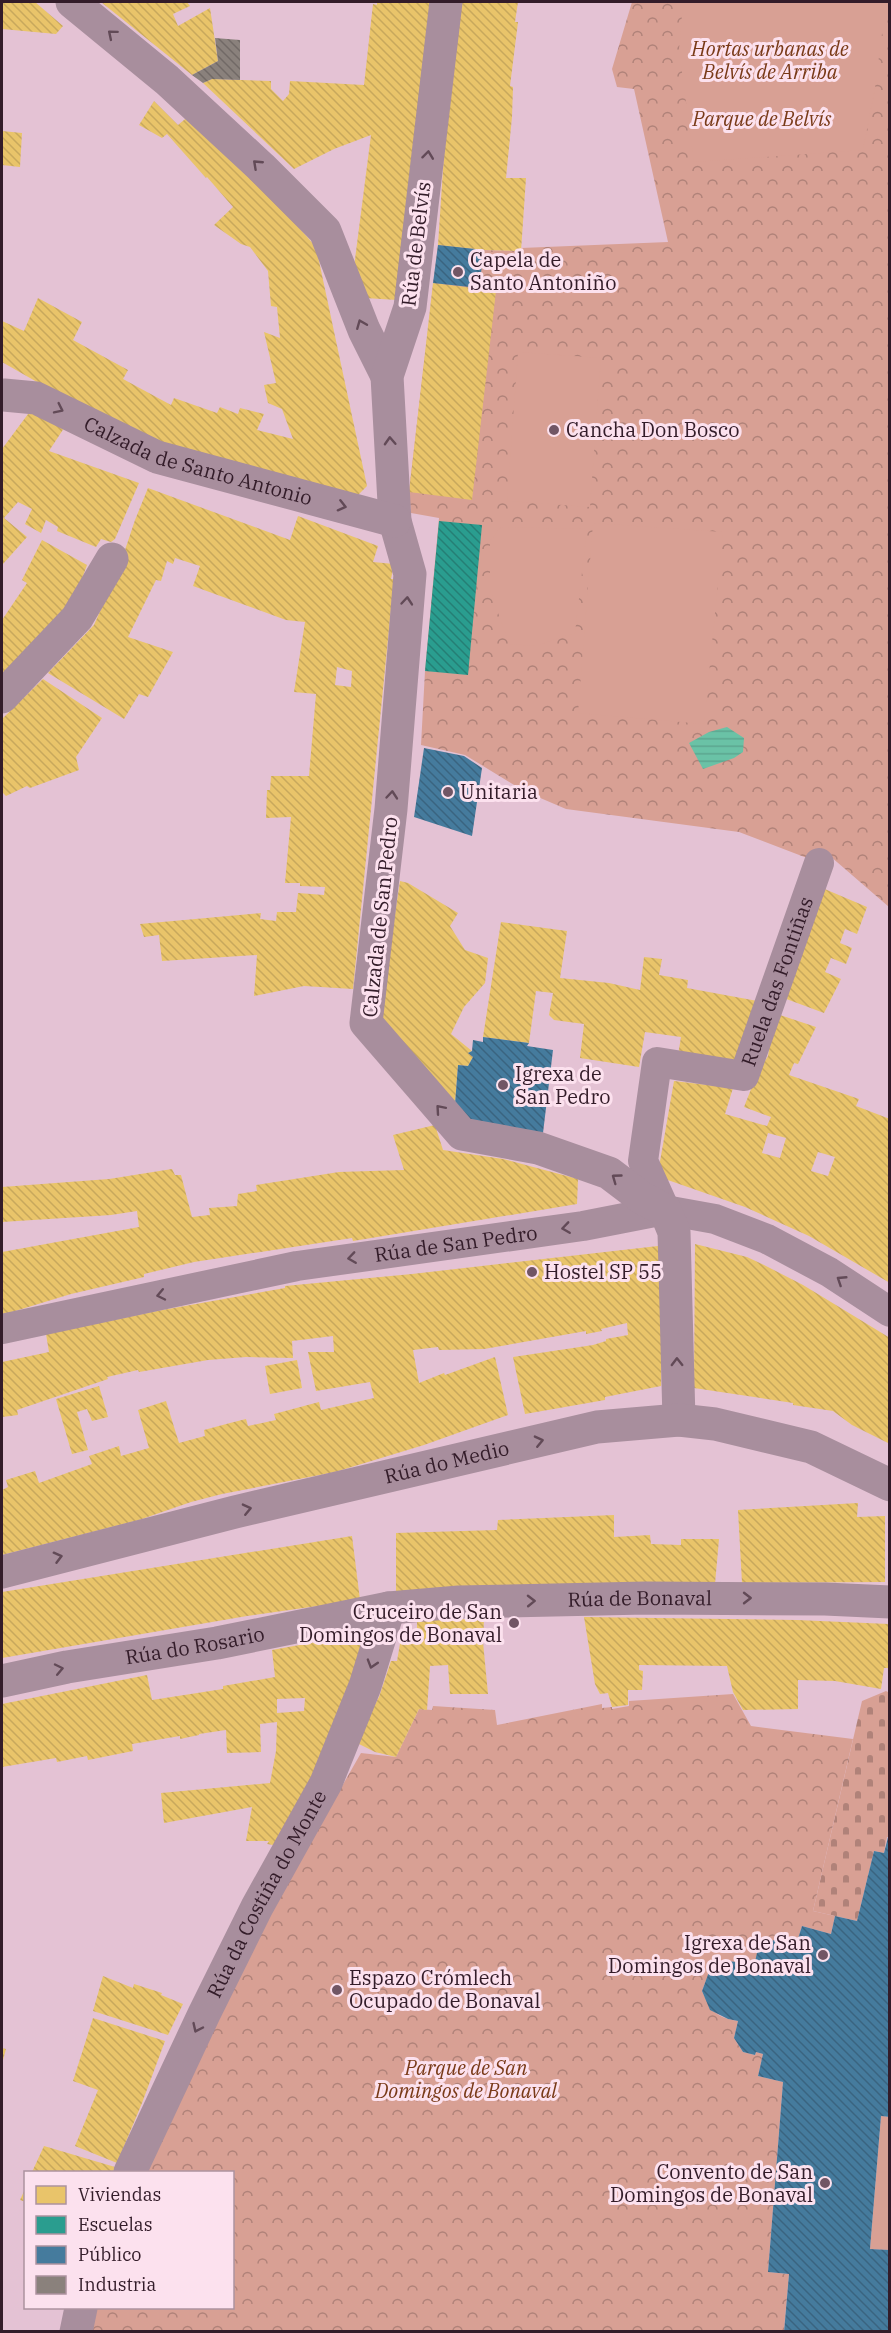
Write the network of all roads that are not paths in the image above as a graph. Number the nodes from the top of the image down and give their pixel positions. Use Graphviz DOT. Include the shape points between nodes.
graph roads {
  1 [pos="72,2"];
  2 [pos="446,2"];
  3 [pos="387,376"];
  4 [pos="2,395"];
  5 [pos="395,521"];
  6 [pos="112,559"];
  7 [pos="2,697"];
  8 [pos="819,863"];
  9 [pos="665,1210"];
  10 [pos="890,1312"];
  11 [pos="2,1329"];
  12 [pos="679,1420"];
  13 [pos="890,1485"];
  14 [pos="2,1572"];
  15 [pos="890,1602"];
  16 [pos="389,1608"];
  17 [pos="2,1681"];
  18 [pos="130,2171"];
  19 [pos="81,2309"];
  20 [pos="76,2331"];
  3 -- 1 [label="street, one-way" via="364,330 325,231 167,80"];
  3 -- 2 [label="street, Rúa de Belvís, one-way" via="410,307"];
  5 -- 3 [label="street, Rúa de Belvís, one-way"];
  4 -- 5 [label="street, Calzada de Santo Antonio, one-way" via="36,398 157,457"];
  9 -- 5 [label="street, Calzada de San Pedro, one-way" via="609,1173 538,1148 462,1134 366,1023 391,809 410,574"];
  6 -- 7 [label="street" via="77,618"];
  8 -- 9 [label="street, Ruela das Fontiñas" via="744,1076 657,1062 643,1161"];
  10 -- 9 [label="street, Rúa de San Pedro, one-way" via="829,1272 767,1239 715,1219"];
  9 -- 11 [label="street, Rúa de San Pedro, one-way" via="583,1226 297,1266"];
  12 -- 9 [label="street, one-way" via="675,1232"];
  12 -- 13 [label="street, Rúa do Medio" via="715,1424 811,1447"];
  14 -- 12 [label="street, Rúa do Medio, one-way" via="235,1512 597,1427"];
  16 -- 15 [label="street, Rúa de Bonaval, one-way" via="459,1602 646,1598"];
  17 -- 16 [label="street, Rúa do Rosario, one-way"];
  16 -- 18 [label="street, Rúa da Costiña do Monte, one-way" via="365,1686 326,1783 251,1918"];
  19 -- 20 [label="street"];
}
